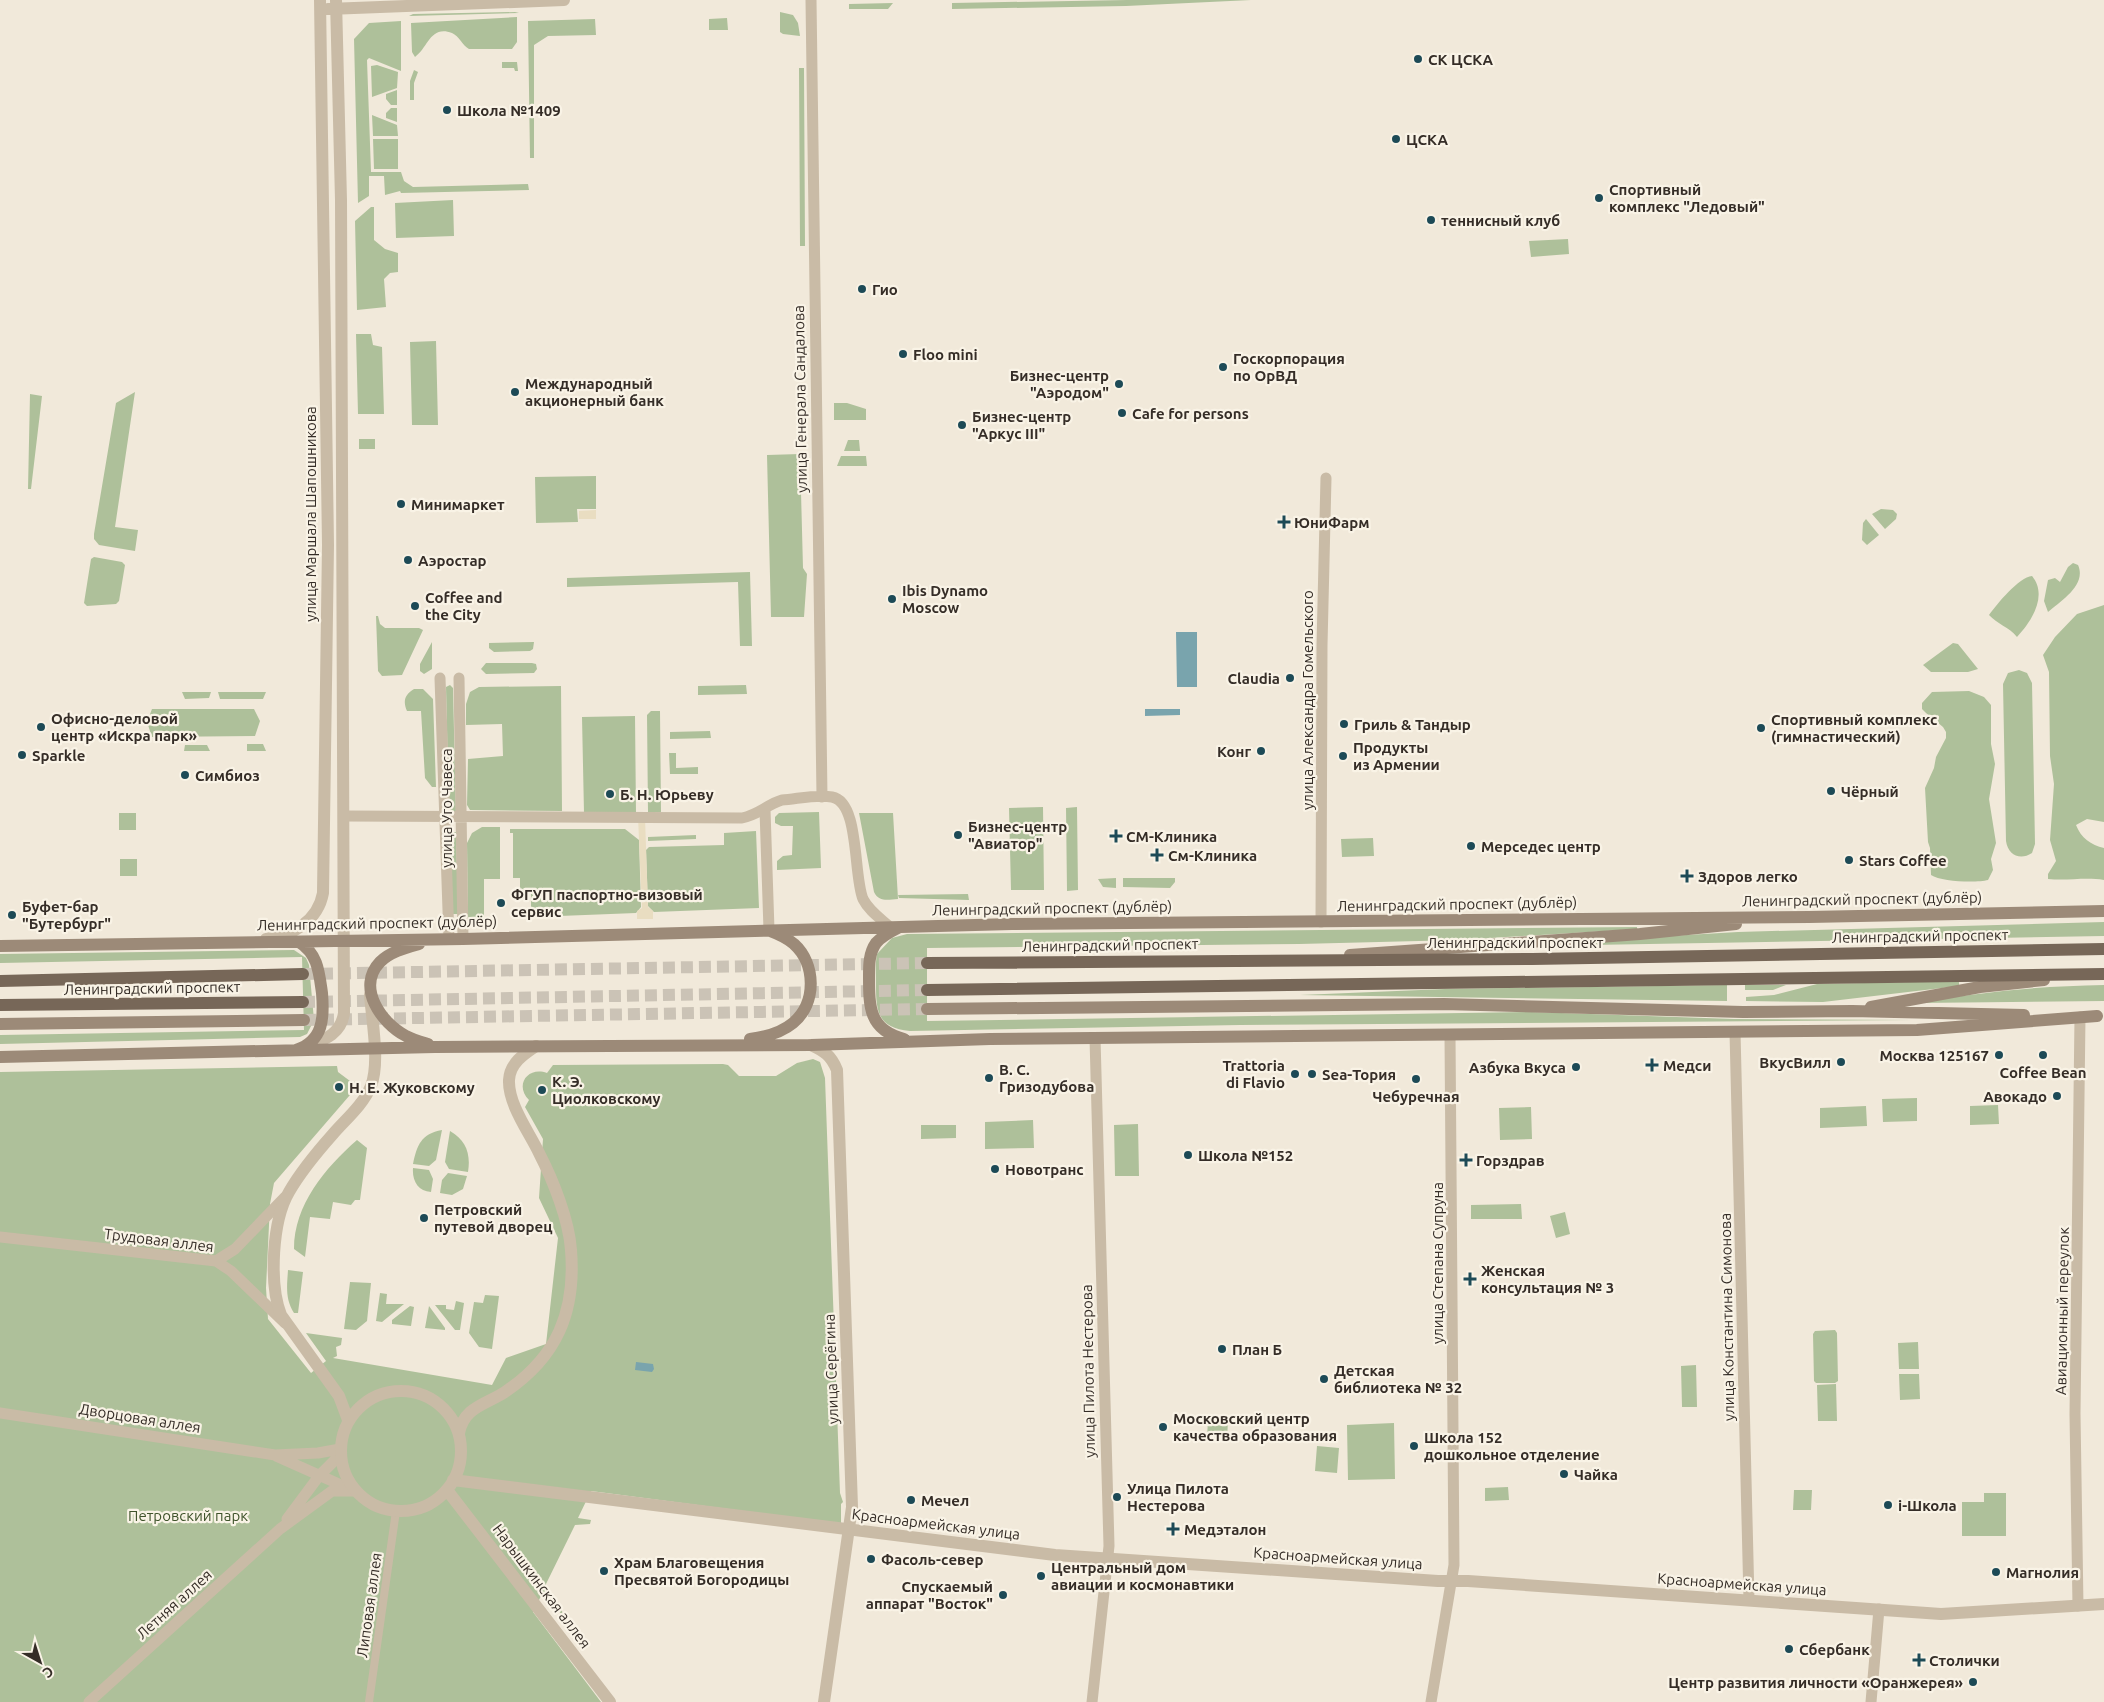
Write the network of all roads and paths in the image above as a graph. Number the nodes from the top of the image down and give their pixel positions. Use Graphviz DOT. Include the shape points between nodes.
graph roads {
  1 [pos="564,0"];
  2 [pos="811,0"];
  3 [pos="320,4"];
  4 [pos="336,4"];
  5 [pos="1326,478"];
  6 [pos="440,678"];
  7 [pos="460,678"];
  8 [pos="822,797"];
  9 [pos="765,810"];
  10 [pos="344,816"];
  11 [pos="445,816"];
  12 [pos="461,816"];
  13 [pos="2104,911"];
  14 [pos="1809,917"];
  15 [pos="1321,922"];
  16 [pos="913,926"];
  17 [pos="890,927"];
  18 [pos="769,930"];
  19 [pos="434,939"];
  20 [pos="448,939"];
  21 [pos="462,939"];
  22 [pos="344,941"];
  23 [pos="248,942"];
  24 [pos="300,942"];
  25 [pos="0,946"];
  26 [pos="2104,949"];
  27 [pos="1301,959"];
  28 [pos="927,963"];
  29 [pos="302,974"];
  30 [pos="2099,974"];
  31 [pos="0,981"];
  32 [pos="927,990"];
  33 [pos="370,992"];
  34 [pos="304,1002"];
  35 [pos="0,1005"];
  36 [pos="927,1009"];
  37 [pos="1852,1010"];
  38 [pos="2100,1016"];
  39 [pos="2080,1017"];
  40 [pos="304,1020"];
  41 [pos="0,1024"];
  42 [pos="1735,1032"];
  43 [pos="1450,1035"];
  44 [pos="1095,1038"];
  45 [pos="916,1042"];
  46 [pos="726,1044"];
  47 [pos="811,1045"];
  48 [pos="536,1046"];
  49 [pos="305,1047"];
  50 [pos="435,1047"];
  51 [pos="374,1048"];
  52 [pos="292,1051"];
  53 [pos="0,1057"];
  54 [pos="288,1194"];
  55 [pos="0,1237"];
  56 [pos="216,1260"];
  57 [pos="289,1327"];
  58 [pos="0,1413"];
  59 [pos="348,1420"];
  60 [pos="459,1432"];
  61 [pos="340,1452"];
  62 [pos="274,1455"];
  63 [pos="319,1476"];
  64 [pos="450,1485"];
  65 [pos="355,1491"];
  66 [pos="396,1511"];
  67 [pos="280,1529"];
  68 [pos="851,1529"];
  69 [pos="1107,1560"];
  70 [pos="1451,1580"];
  71 [pos="1749,1600"];
  72 [pos="2104,1604"];
  73 [pos="2078,1606"];
  74 [pos="1880,1609"];
  75 [pos="89,1702"];
  76 [pos="369,1702"];
  77 [pos="610,1702"];
  78 [pos="824,1702"];
  79 [pos="1092,1702"];
  80 [pos="1430,1702"];
  81 [pos="1870,1702"];
  1 -- 4 [label="street"];
  2 -- 8 [label="street, улица Генерала Сандалова"];
  3 -- 4 [label="street"];
  3 -- 23 [label="street, улица Маршала Шапошникова" via="328,545 323,893 319,908 302,925 278,937"];
  4 -- 10 [label="street, улица Маршала Шапошникова" via="341,208"];
  5 -- 15 [label="street, улица Александра Гомельского"];
  6 -- 11 [label="street, улица Уго Чавеса"];
  7 -- 12 [label="street, улица Уго Чавеса"];
  8 -- 9 [label="street" via="782,800"];
  8 -- 17 [label="street" via="832,797 846,805 860,890 871,911"];
  9 -- 12 [label="street" via="742,818"];
  9 -- 18 [label="street"];
  10 -- 11 [label="street"];
  10 -- 22 [label="street, улица Маршала Шапошникова"];
  11 -- 12 [label="street"];
  11 -- 20 [label="street, улица Уго Чавеса"];
  12 -- 21 [label="street, улица Уго Чавеса"];
  13 -- 14 [label="main road, Ленинградский проспект (дублёр)"];
  14 -- 15 [label="main road, Ленинградский проспект (дублёр)"];
  14 -- 27 [label="main road" via="1640,934"];
  15 -- 16 [label="main road, Ленинградский проспект (дублёр)"];
  16 -- 17 [label="main road, Ленинградский проспект (дублёр)"];
  16 -- 45 [label="main road" via="899,927 876,944 872,952 869,1004 880,1027"];
  17 -- 18 [label="main road, Ленинградский проспект (дублёр)"];
  18 -- 21 [label="main road, Ленинградский проспект (дублёр)"];
  18 -- 46 [label="main road" via="794,944 806,961 811,983 806,1005 794,1022 783,1030"];
  19 -- 20 [label="main road, Ленинградский проспект (дублёр)"];
  19 -- 22 [label="main road, Ленинградский проспект (дублёр)"];
  19 -- 33 [label="main road" via="392,953 379,963 371,980"];
  20 -- 21 [label="main road, Ленинградский проспект (дублёр)"];
  22 -- 24 [label="main road, Ленинградский проспект (дублёр)"];
  22 -- 49 [label="street, улица Маршала Шапошникова" via="343,1022 328,1039"];
  23 -- 24 [label="main road, Ленинградский проспект (дублёр)"];
  23 -- 25 [label="main road, Ленинградский проспект (дублёр)"];
  24 -- 49 [label="main road" via="314,956 319,968 324,1015 316,1037"];
  26 -- 27 [label="main road, Ленинградский проспект" via="1552,959"];
  27 -- 28 [label="main road, Ленинградский проспект"];
  29 -- 31 [label="main road, Ленинградский проспект"];
  30 -- 32 [label="main road"];
  30 -- 37 [label="main road" via="1980,987"];
  33 -- 50 [label="main road" via="379,1012 392,1027"];
  33 -- 51 [label="street"];
  34 -- 35 [label="main road, Ленинградский проспект"];
  36 -- 37 [label="main road" via="1348,1004 1743,1012"];
  37 -- 38 [label="main road"];
  38 -- 39 [label="main road"];
  39 -- 42 [label="main road" via="1917,1030"];
  39 -- 73 [label="street, Авиационный переулок" via="2075,1406"];
  40 -- 41 [label="main road"];
  42 -- 43 [label="main road"];
  42 -- 71 [label="street, улица Константина Симонова"];
  43 -- 44 [label="main road"];
  43 -- 70 [label="street, улица Степана Супруна" via="1455,1482"];
  44 -- 45 [label="main road"];
  44 -- 69 [label="street, улица Пилота Нестерова"];
  45 -- 47 [label="main road"];
  46 -- 47 [label="main road"];
  46 -- 48 [label="main road"];
  47 -- 68 [label="street, улица Серёгина" via="825,1051 836,1070"];
  48 -- 50 [label="main road"];
  48 -- 60 [label="street" via="513,1066 509,1080 514,1104 548,1172 570,1240 568,1302 559,1334 544,1359 505,1392 468,1413 461,1421"];
  49 -- 52 [label="main road"];
  50 -- 51 [label="main road"];
  51 -- 52 [label="main road"];
  51 -- 54 [label="street" via="374,1075 370,1088 359,1106 312,1158"];
  52 -- 53 [label="main road"];
  54 -- 56 [label="street" via="235,1249"];
  54 -- 57 [label="street" via="278,1228 273,1286"];
  55 -- 56 [label="street, Трудовая аллея"];
  56 -- 57 [label="street, Трудовая аллея"];
  57 -- 59 [label="street" via="334,1388"];
  58 -- 62 [label="street, Дворцовая аллея"];
  59 -- 60 [label="street" via="361,1404 376,1395 392,1390 409,1390 440,1404"];
  59 -- 61 [label="street"];
  60 -- 64 [label="street" via="461,1458"];
  61 -- 62 [label="street, Дворцовая аллея"];
  61 -- 63 [label="street, Летняя аллея"];
  61 -- 65 [label="street" via="347,1480"];
  62 -- 63 [label="street, Дворцовая аллея"];
  63 -- 65 [label="street, Дворцовая аллея"];
  63 -- 67 [label="street, Летняя аллея"];
  64 -- 66 [label="street" via="421,1508"];
  64 -- 68 [label="street, Красноармейская улица"];
  64 -- 77 [label="street, Нарышкинская аллея"];
  65 -- 66 [label="street" via="372,1504"];
  65 -- 67 [label="street, Летняя аллея" via="332,1491"];
  66 -- 76 [label="street, Липовая аллея"];
  67 -- 75 [label="street, Летняя аллея"];
  68 -- 69 [label="street, Красноармейская улица"];
  68 -- 78 [label="street, улица Серёгина"];
  69 -- 70 [label="street, Красноармейская улица"];
  69 -- 79 [label="street, улица Пилота Нестерова"];
  70 -- 71 [label="street, Красноармейская улица"];
  70 -- 80 [label="street, улица Степана Супруна"];
  71 -- 74 [label="street, Красноармейская улица"];
  72 -- 73 [label="street, Красноармейская улица"];
  73 -- 74 [label="street, Красноармейская улица" via="1956,1614"];
  74 -- 81 [label="street"];
}
